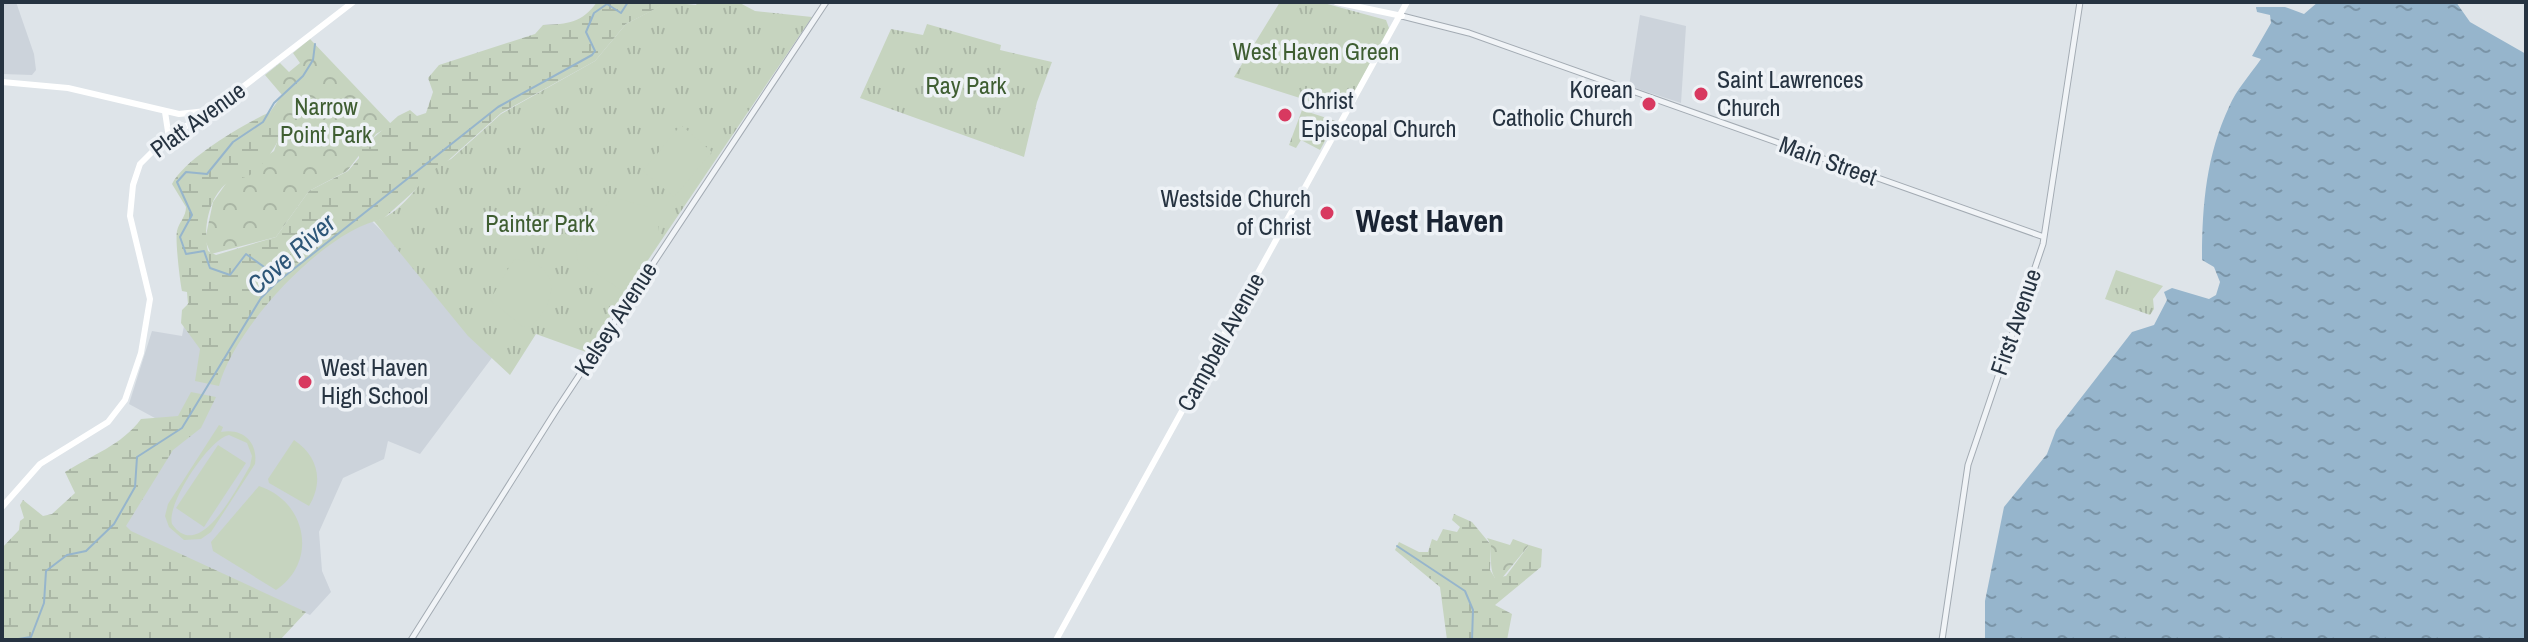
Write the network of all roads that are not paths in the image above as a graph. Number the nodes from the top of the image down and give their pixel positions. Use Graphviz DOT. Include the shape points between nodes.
graph roads {
  1 [pos="353,2"];
  2 [pos="826,2"];
  3 [pos="1336,2"];
  4 [pos="1407,2"];
  5 [pos="2080,2"];
  6 [pos="1402,16"];
  7 [pos="2,82"];
  8 [pos="209,110"];
  9 [pos="165,112"];
  10 [pos="169,138"];
  11 [pos="2044,237"];
  12 [pos="2,507"];
  13 [pos="411,640"];
  14 [pos="1056,640"];
  15 [pos="1942,640"];
  1 -- 8 [label="main road, Platt Avenue"];
  2 -- 13 [label="street, Kelsey Avenue" via="559,405"];
  3 -- 6 [label="main road, Main Street"];
  4 -- 6 [label="main road, Campbell Avenue"];
  5 -- 11 [label="street, First Avenue"];
  6 -- 11 [label="street, Main Street" via="1469,33"];
  6 -- 14 [label="main road, Campbell Avenue"];
  7 -- 9 [label="main road" via="68,88"];
  8 -- 9 [label="main road"];
  8 -- 10 [label="main road, Platt Avenue"];
  9 -- 10 [label="main road"];
  10 -- 12 [label="main road, Platt Avenue" via="147,156 133,185 132,230 150,299 141,353 125,400 108,422 40,464"];
  11 -- 15 [label="street, First Avenue" via="1968,465"];
}
